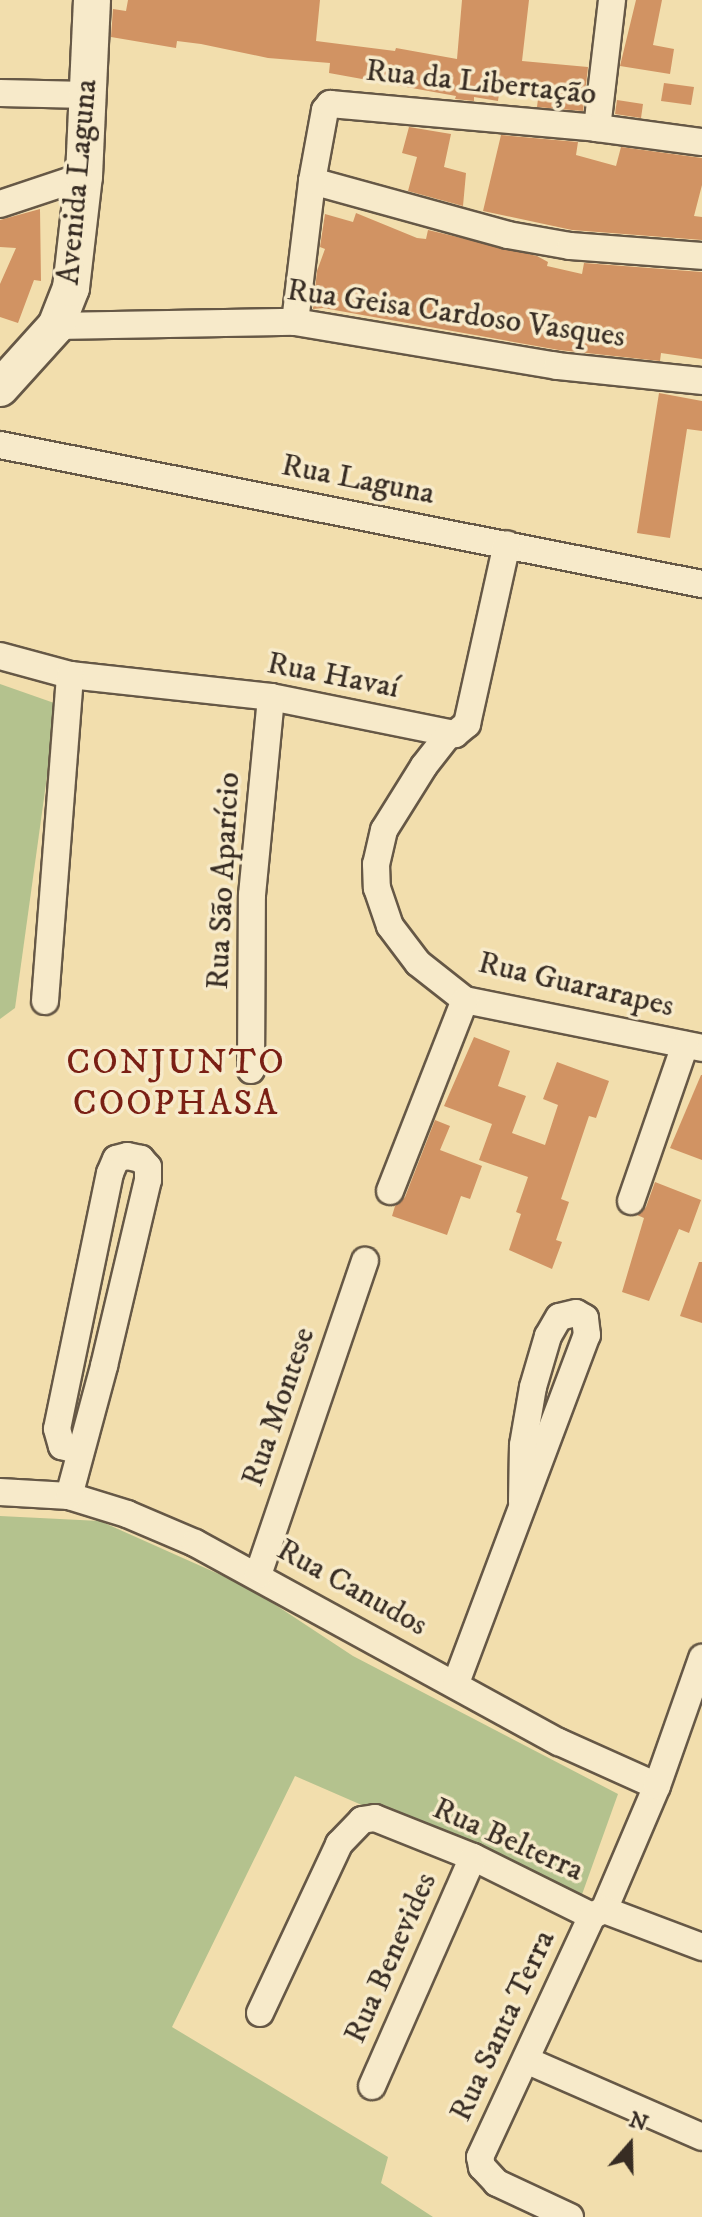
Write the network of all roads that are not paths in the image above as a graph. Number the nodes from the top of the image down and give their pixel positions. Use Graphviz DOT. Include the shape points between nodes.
graph roads {
  1 [pos="92,0"];
  2 [pos="612,0"];
  3 [pos="0,93"];
  4 [pos="87,95"];
  5 [pos="597,128"];
  6 [pos="702,142"];
  7 [pos="84,176"];
  8 [pos="312,181"];
  9 [pos="0,204"];
  10 [pos="702,256"];
  11 [pos="295,322"];
  12 [pos="56,326"];
  13 [pos="702,381"];
  14 [pos="0,388"];
  15 [pos="0,445"];
  16 [pos="507,544"];
  17 [pos="702,584"];
  18 [pos="0,656"];
  19 [pos="70,675"];
  20 [pos="271,697"];
  21 [pos="449,734"];
  22 [pos="465,1000"];
  23 [pos="45,1001"];
  24 [pos="693,1046"];
  25 [pos="251,1070"];
  26 [pos="390,1191"];
  27 [pos="631,1201"];
  28 [pos="365,1261"];
  29 [pos="71,1448"];
  30 [pos="0,1492"];
  31 [pos="59,1496"];
  32 [pos="522,1502"];
  33 [pos="258,1575"];
  34 [pos="702,1658"];
  35 [pos="456,1683"];
  36 [pos="657,1786"];
  37 [pos="473,1857"];
  38 [pos="598,1913"];
  39 [pos="702,1947"];
  40 [pos="260,2013"];
  41 [pos="526,2060"];
  42 [pos="372,2086"];
  43 [pos="702,2137"];
  44 [pos="570,2217"];
  1 -- 4 [label="main road, Avenida Laguna"];
  2 -- 5 [label="street"];
  3 -- 4 [label="street"];
  4 -- 7 [label="main road, Avenida Laguna"];
  5 -- 6 [label="street, Rua da Libertação"];
  5 -- 8 [label="street, Rua da Libertação" via="336,103 325,110"];
  7 -- 9 [label="street"];
  7 -- 12 [label="main road, Avenida Laguna" via="71,288"];
  8 -- 10 [label="street" via="508,235 570,246"];
  8 -- 11 [label="street, Rua da Libertação"];
  11 -- 12 [label="street, Rua Geisa Cardoso Vasques"];
  11 -- 13 [label="street, Rua Geisa Cardoso Vasques" via="557,366"];
  12 -- 14 [label="main road, Avenida Laguna"];
  15 -- 16 [label="street, Rua Laguna"];
  16 -- 17 [label="street, Rua Laguna"];
  16 -- 21 [label="street" via="467,724"];
  18 -- 19 [label="street, Rua Havaí"];
  19 -- 20 [label="street, Rua Havaí"];
  19 -- 23 [label="street"];
  20 -- 21 [label="street, Rua Havaí"];
  20 -- 25 [label="street, Rua São Aparício" via="252,895"];
  21 -- 22 [label="street, Rua Guararapes" via="384,830 377,888 390,926 418,963"];
  22 -- 24 [label="street, Rua Guararapes"];
  22 -- 26 [label="street"];
  24 -- 27 [label="street"];
  28 -- 33 [label="street, Rua Montese"];
  29 -- 29 [label="street" via="143,1208 148,1167 141,1159 116,1159 110,1173 57,1429"];
  29 -- 31 [label="street"];
  30 -- 31 [label="street, Rua Canudos"];
  31 -- 33 [label="street, Rua Canudos" via="127,1514"];
  32 -- 32 [label="street" via="587,1335 585,1318 576,1313 559,1317 533,1387 523,1445"];
  32 -- 35 [label="street"];
  33 -- 35 [label="street, Rua Canudos"];
  34 -- 36 [label="street, Rua Santa Terra"];
  35 -- 36 [label="street, Rua Canudos" via="559,1742"];
  36 -- 38 [label="street, Rua Santa Terra"];
  37 -- 38 [label="street, Rua Belterra"];
  37 -- 40 [label="street, Rua Belterra" via="375,1818 362,1820 339,1844"];
  37 -- 42 [label="street, Rua Benevides"];
  38 -- 39 [label="street, Rua Belterra"];
  38 -- 41 [label="street, Rua Santa Terra"];
  41 -- 43 [label="street"];
  41 -- 44 [label="street, Rua Santa Terra" via="482,2150 482,2167 497,2183"];
}
